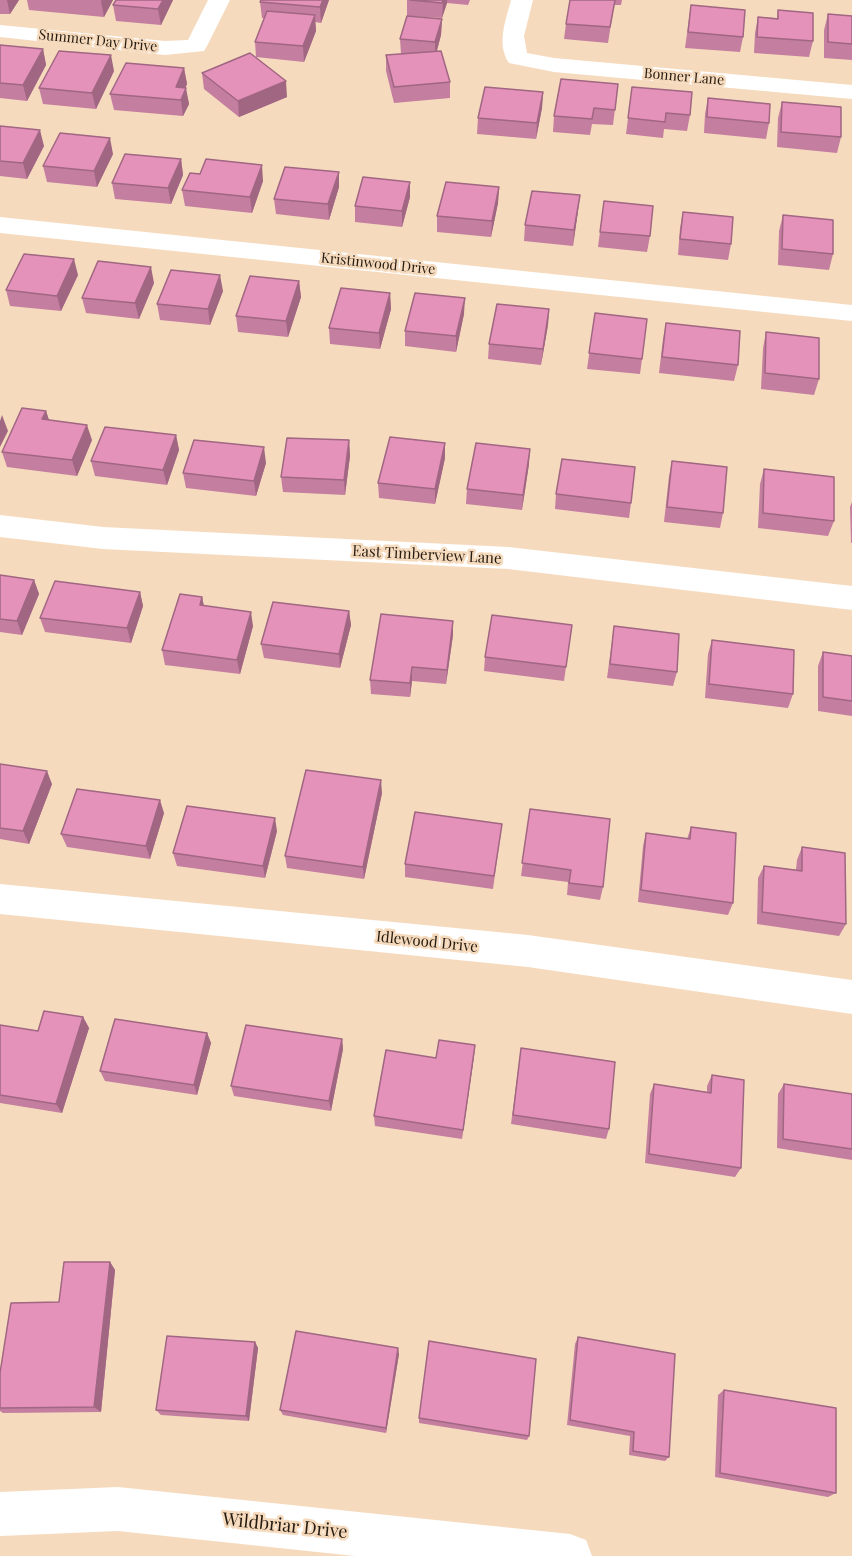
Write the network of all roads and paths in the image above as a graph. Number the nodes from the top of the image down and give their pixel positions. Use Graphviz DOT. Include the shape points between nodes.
graph roads {
  1 [pos="219,0"];
  2 [pos="522,0"];
  3 [pos="0,31"];
  4 [pos="852,92"];
  5 [pos="0,225"];
  6 [pos="852,313"];
  7 [pos="0,526"];
  8 [pos="852,598"];
  9 [pos="0,899"];
  10 [pos="852,997"];
  11 [pos="0,1514"];
  12 [pos="570,1556"];
  1 -- 3 [label="street, Summer Day Drive" via="196,46 165,48"];
  2 -- 4 [label="street, Bonner Lane" via="513,36 517,58 554,65"];
  5 -- 6 [label="street, Kristinwood Drive"];
  7 -- 8 [label="street, East Timberview Lane" via="103,538 508,558"];
  9 -- 10 [label="street, Idlewood Drive" via="528,951"];
  11 -- 12 [label="street, Wildbriar Drive" via="118,1509"];
}
